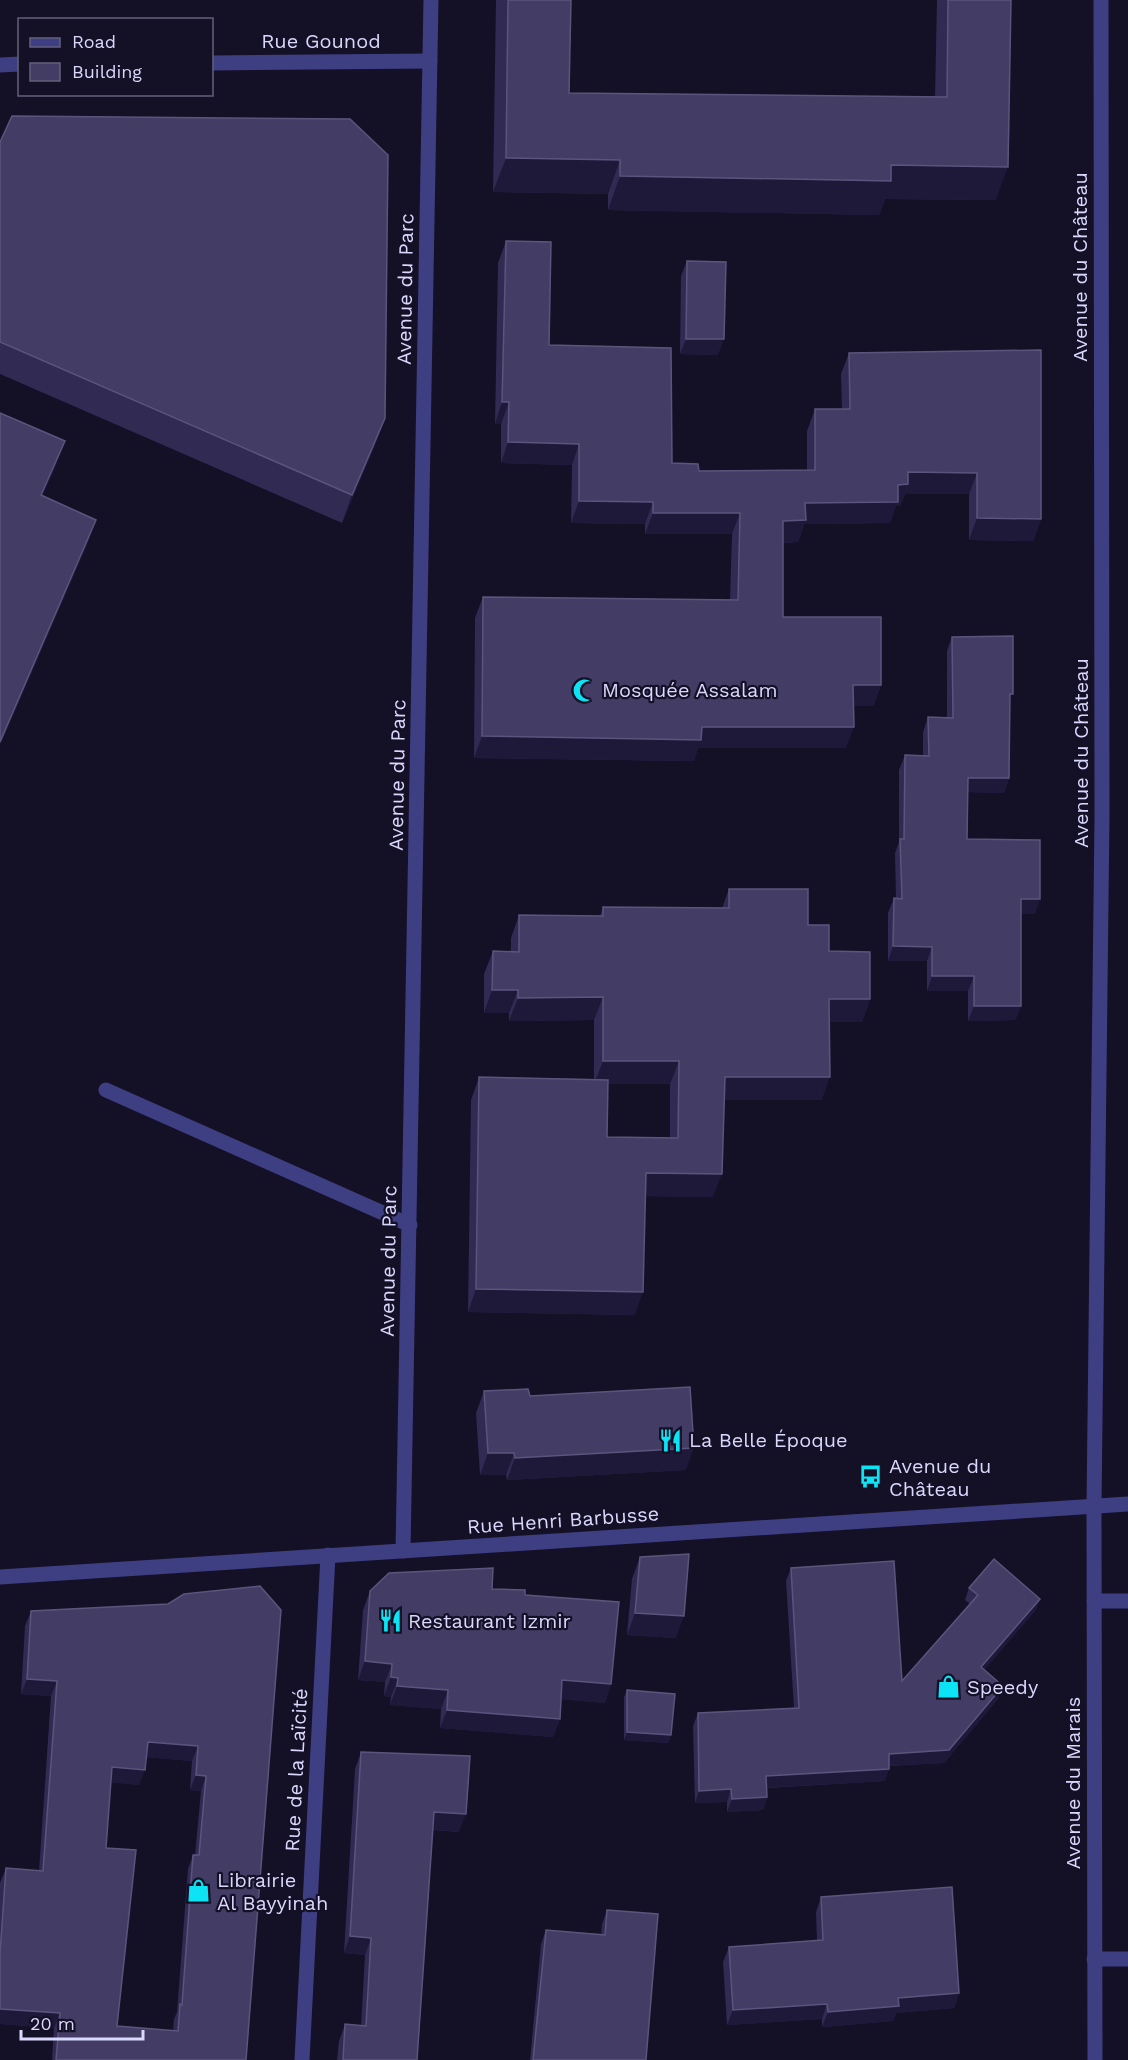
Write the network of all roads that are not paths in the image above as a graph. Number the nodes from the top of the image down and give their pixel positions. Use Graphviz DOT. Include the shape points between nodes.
graph roads {
  1 [pos="431,0"];
  2 [pos="1101,0"];
  3 [pos="430,62"];
  4 [pos="213,63"];
  5 [pos="0,64"];
  6 [pos="18,64"];
  7 [pos="106,1090"];
  8 [pos="410,1225"];
  9 [pos="1128,1504"];
  10 [pos="1094,1506"];
  11 [pos="403,1551"];
  12 [pos="328,1555"];
  13 [pos="0,1577"];
  14 [pos="1128,1600"];
  15 [pos="1094,1601"];
  16 [pos="1094,1959"];
  17 [pos="1128,1959"];
  18 [pos="302,2060"];
  19 [pos="1095,2060"];
  1 -- 3 [label="street, Avenue du Parc"];
  2 -- 10 [label="street, Avenue du Château" via="1102,828"];
  3 -- 4 [label="street, Rue Gounod"];
  3 -- 8 [label="street, Avenue du Parc"];
  5 -- 6 [label="street"];
  7 -- 8 [label="street"];
  8 -- 11 [label="street, Avenue du Parc"];
  9 -- 10 [label="street, Rue Henri Barbusse"];
  10 -- 11 [label="street, Rue Henri Barbusse"];
  10 -- 15 [label="street, Avenue du Marais"];
  11 -- 12 [label="street, Rue Henri Barbusse"];
  12 -- 13 [label="street, Rue Henri Barbusse"];
  12 -- 18 [label="street, Rue de la Laïcité"];
  14 -- 15 [label="street"];
  15 -- 16 [label="street, Avenue du Marais"];
  16 -- 17 [label="street"];
  16 -- 19 [label="street, Avenue du Marais"];
}
